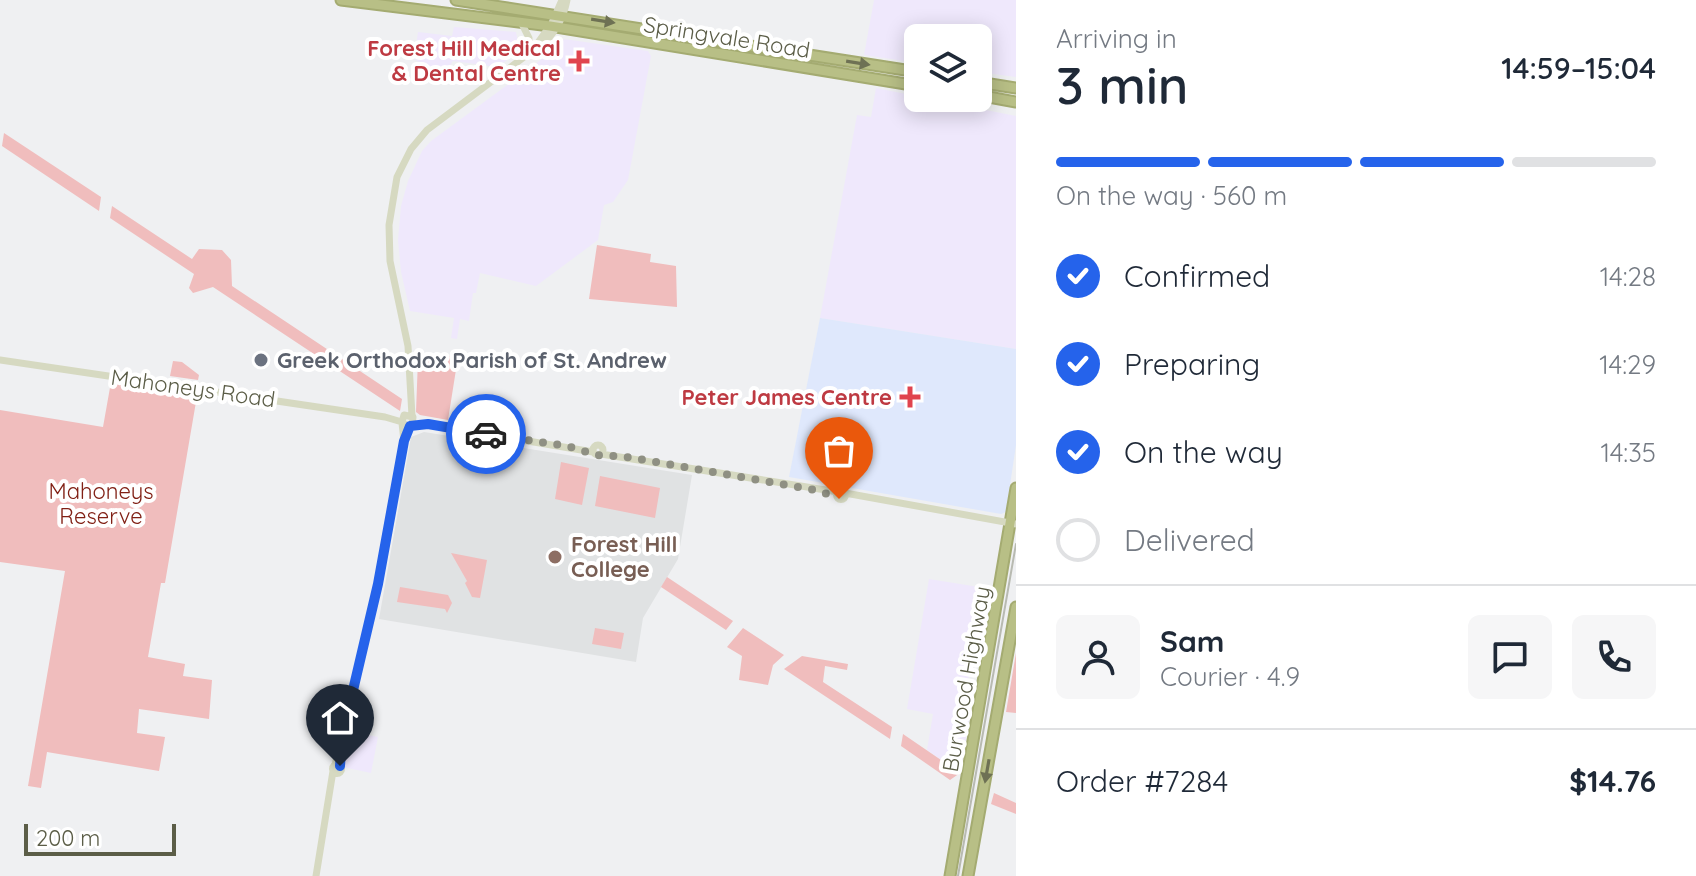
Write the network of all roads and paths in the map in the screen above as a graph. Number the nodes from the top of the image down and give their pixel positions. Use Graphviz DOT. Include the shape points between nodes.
graph roads {
  1 [pos="341,0"];
  2 [pos="456,0"];
  3 [pos="565,0"];
  4 [pos="560,14"];
  5 [pos="521,22"];
  6 [pos="554,27"];
  7 [pos="530,52"];
  8 [pos="904,70"];
  9 [pos="904,84"];
  10 [pos="992,84"];
  11 [pos="1016,88"];
  12 [pos="992,98"];
  13 [pos="1016,102"];
  14 [pos="0,360"];
  15 [pos="407,420"];
  16 [pos="1016,488"];
  17 [pos="1013,521"];
  18 [pos="1016,607"];
  19 [pos="998,706"];
  20 [pos="978,717"];
  21 [pos="316,876"];
  22 [pos="950,876"];
  23 [pos="968,876"];
  1 -- 5 [label="highway, Springvale Road"];
  2 -- 4 [label="highway, Springvale Road"];
  3 -- 4 [label="main road"];
  4 -- 6 [label="main road"];
  4 -- 8 [label="highway, Springvale Road, one-way"];
  5 -- 6 [label="highway, Springvale Road"];
  5 -- 7 [label="main road"];
  6 -- 7 [label="main road" via="542,46"];
  6 -- 9 [label="highway, Springvale Road"];
  7 -- 15 [label="main road" via="427,130 397,177 390,261 409,353"];
  10 -- 11 [label="highway"];
  12 -- 13 [label="highway"];
  14 -- 15 [label="main road, Mahoneys Road"];
  15 -- 17 [label="main road, Mahoneys Road"];
  15 -- 21 [label="main road"];
  16 -- 17 [label="highway, Burwood Highway"];
  17 -- 20 [label="highway, Burwood Highway"];
  18 -- 19 [label="highway, Burwood Highway"];
  19 -- 20 [label="highway" via="990,716"];
  19 -- 23 [label="highway, Burwood Highway, one-way"];
  20 -- 22 [label="highway, Burwood Highway"];
}
